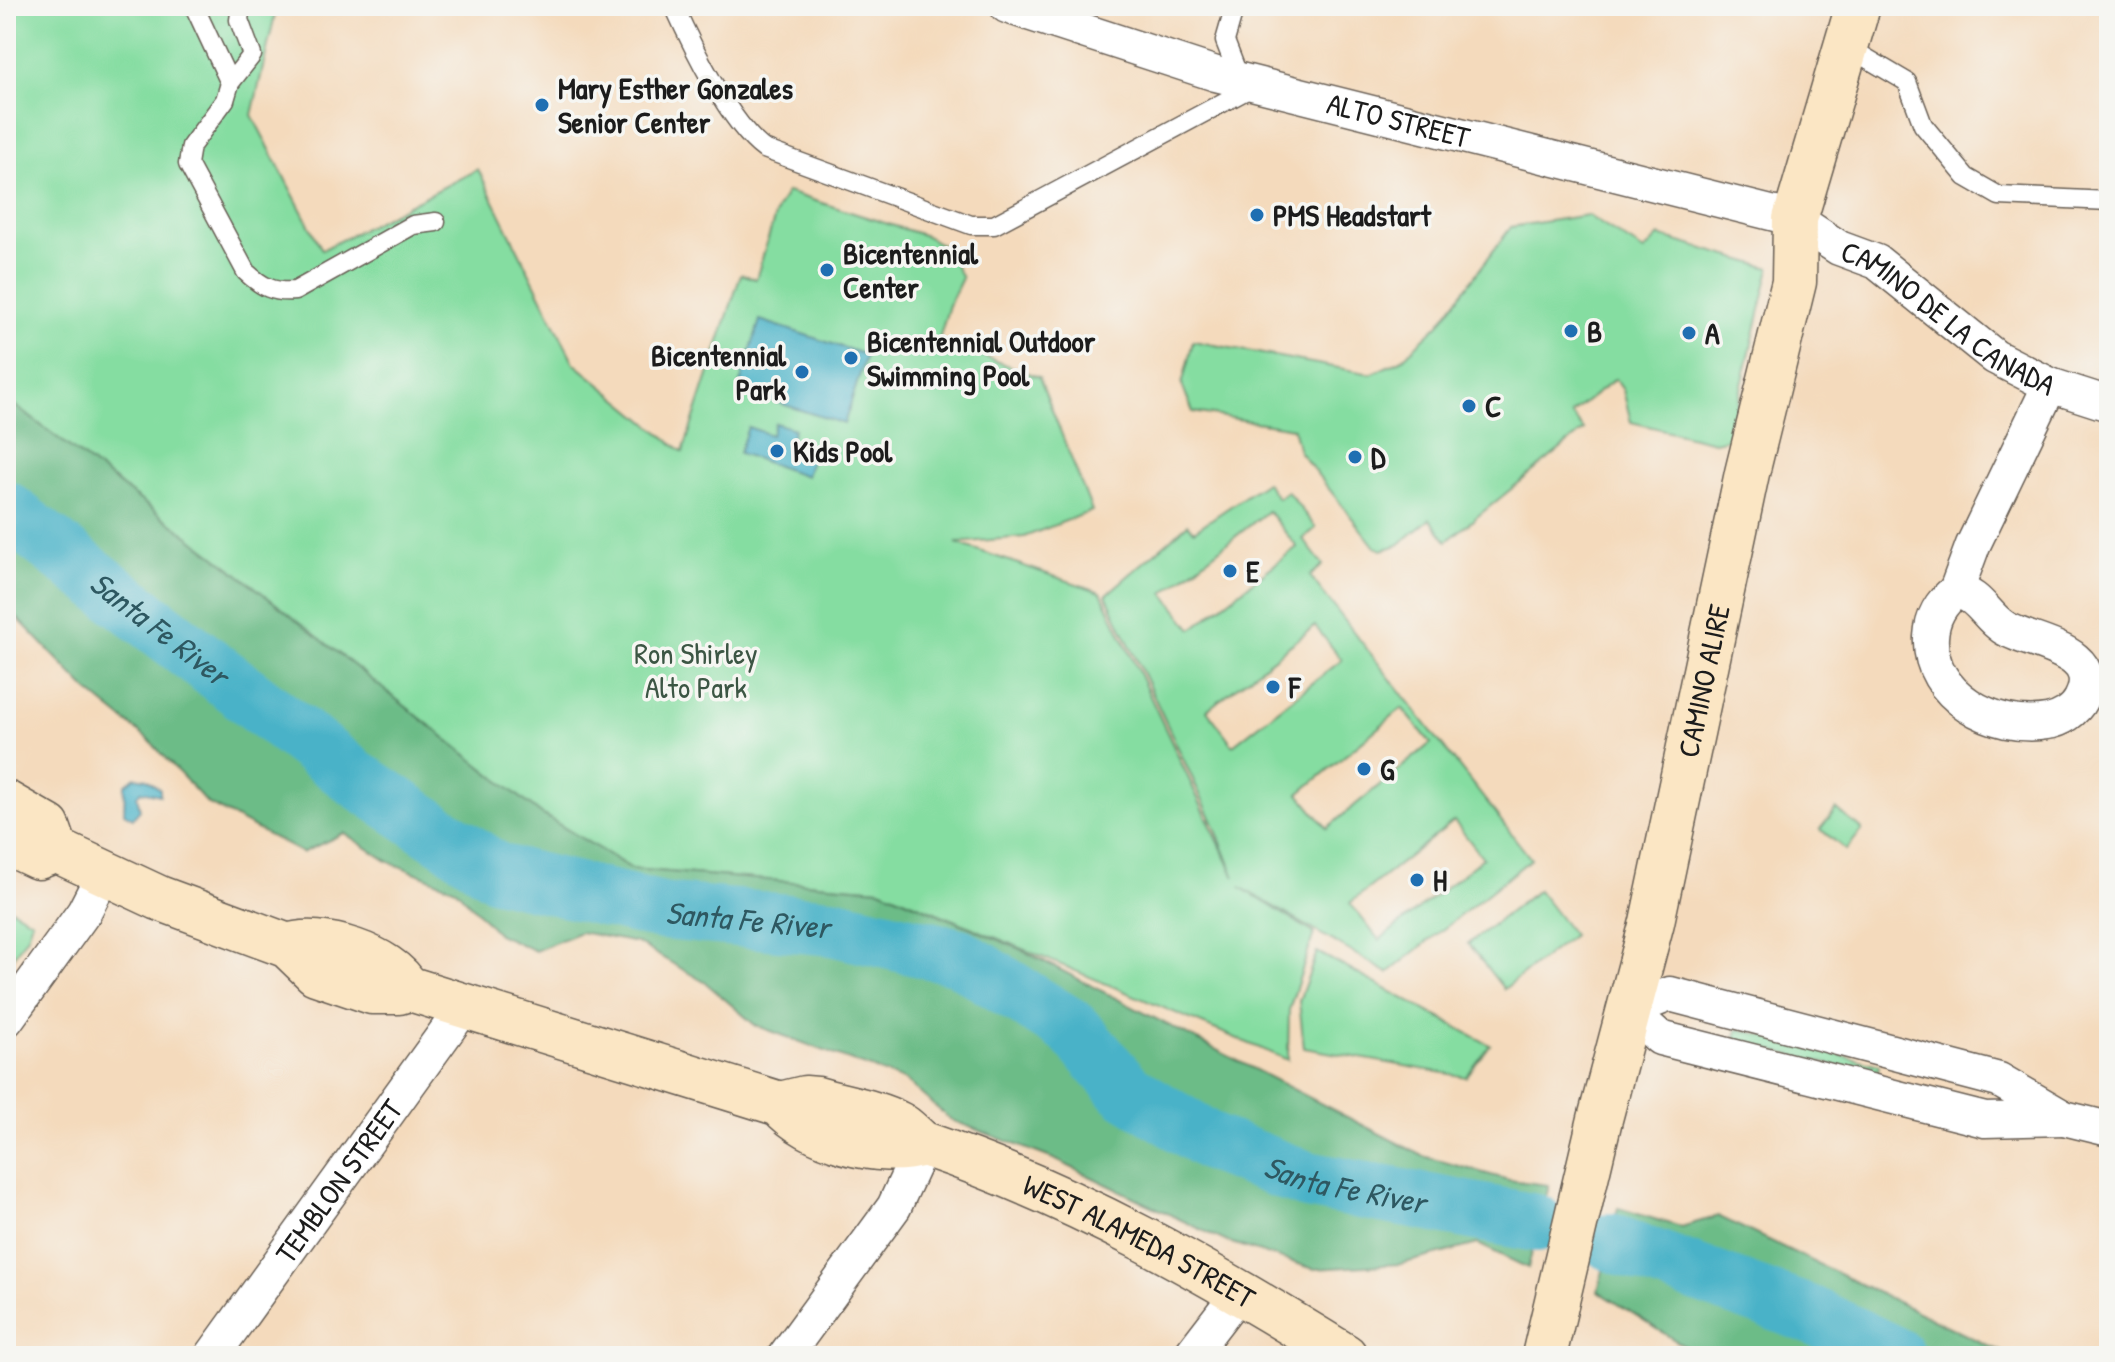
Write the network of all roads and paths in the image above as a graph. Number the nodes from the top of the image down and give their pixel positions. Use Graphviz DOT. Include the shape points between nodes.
graph roads {
  1 [pos="194,6"];
  2 [pos="241,6"];
  3 [pos="674,6"];
  4 [pos="1007,6"];
  5 [pos="1235,6"];
  6 [pos="1852,26"];
  7 [pos="1249,82"];
  8 [pos="230,83"];
  9 [pos="2109,201"];
  10 [pos="1795,219"];
  11 [pos="436,222"];
  12 [pos="2050,385"];
  13 [pos="2109,404"];
  14 [pos="1956,591"];
  15 [pos="6,803"];
  16 [pos="6,842"];
  17 [pos="56,850"];
  18 [pos="104,873"];
  19 [pos="464,1007"];
  20 [pos="1629,1010"];
  21 [pos="6,1020"];
  22 [pos="2064,1118"];
  23 [pos="2109,1129"];
  24 [pos="923,1144"];
  25 [pos="1240,1291"];
  26 [pos="212,1356"];
  27 [pos="785,1356"];
  28 [pos="1190,1356"];
  29 [pos="1345,1356"];
  30 [pos="1544,1356"];
  1 -- 8 [label="lane"];
  2 -- 8 [label="lane" via="239,20 252,55"];
  3 -- 7 [label="lane" via="747,136 764,149 971,225 994,225"];
  4 -- 7 [label="street, ALTO STREET"];
  5 -- 7 [label="lane" via="1225,41"];
  6 -- 9 [label="lane" via="1907,82 1923,125 1966,177 1999,196"];
  6 -- 10 [label="street, CAMINO ALIRE"];
  7 -- 10 [label="street, ALTO STREET"];
  8 -- 11 [label="lane" via="225,100 191,146 188,164 246,272 259,284 278,292 295,291 413,225"];
  10 -- 12 [label="street, CAMINO DE LA CANADA" via="1839,248 1877,262 1995,357"];
  10 -- 20 [label="street, CAMINO ALIRE" via="1794,282"];
  12 -- 13 [label="street, CAMINO DE LA CANADA"];
  12 -- 14 [label="street"];
  14 -- 14 [label="street" via="1937,611 1930,650 1945,685 1959,699 1995,718 2035,724 2054,721 2079,703 2084,674 2076,660 2056,646 2002,626 1968,593"];
  15 -- 17 [label="street, WEST ALAMEDA STREET" via="48,827"];
  16 -- 17 [label="street, WEST ALAMEDA STREET" via="38,857"];
  17 -- 18 [label="street, WEST ALAMEDA STREET"];
  18 -- 19 [label="street, WEST ALAMEDA STREET" via="288,946 316,973 385,995 407,988"];
  18 -- 21 [label="street" via="84,912"];
  19 -- 24 [label="street, WEST ALAMEDA STREET" via="780,1104 817,1099 889,1119"];
  19 -- 26 [label="street, TEMBLON STREET"];
  20 -- 22 [label="street" via="1660,1038 1849,1088 1985,1120"];
  20 -- 22 [label="street" via="1670,994 1999,1080"];
  20 -- 30 [label="street, CAMINO ALIRE"];
  22 -- 23 [label="street"];
  24 -- 25 [label="street, WEST ALAMEDA STREET" via="1037,1187"];
  24 -- 27 [label="street" via="894,1207"];
  25 -- 28 [label="street"];
  25 -- 29 [label="street, WEST ALAMEDA STREET"];
}
